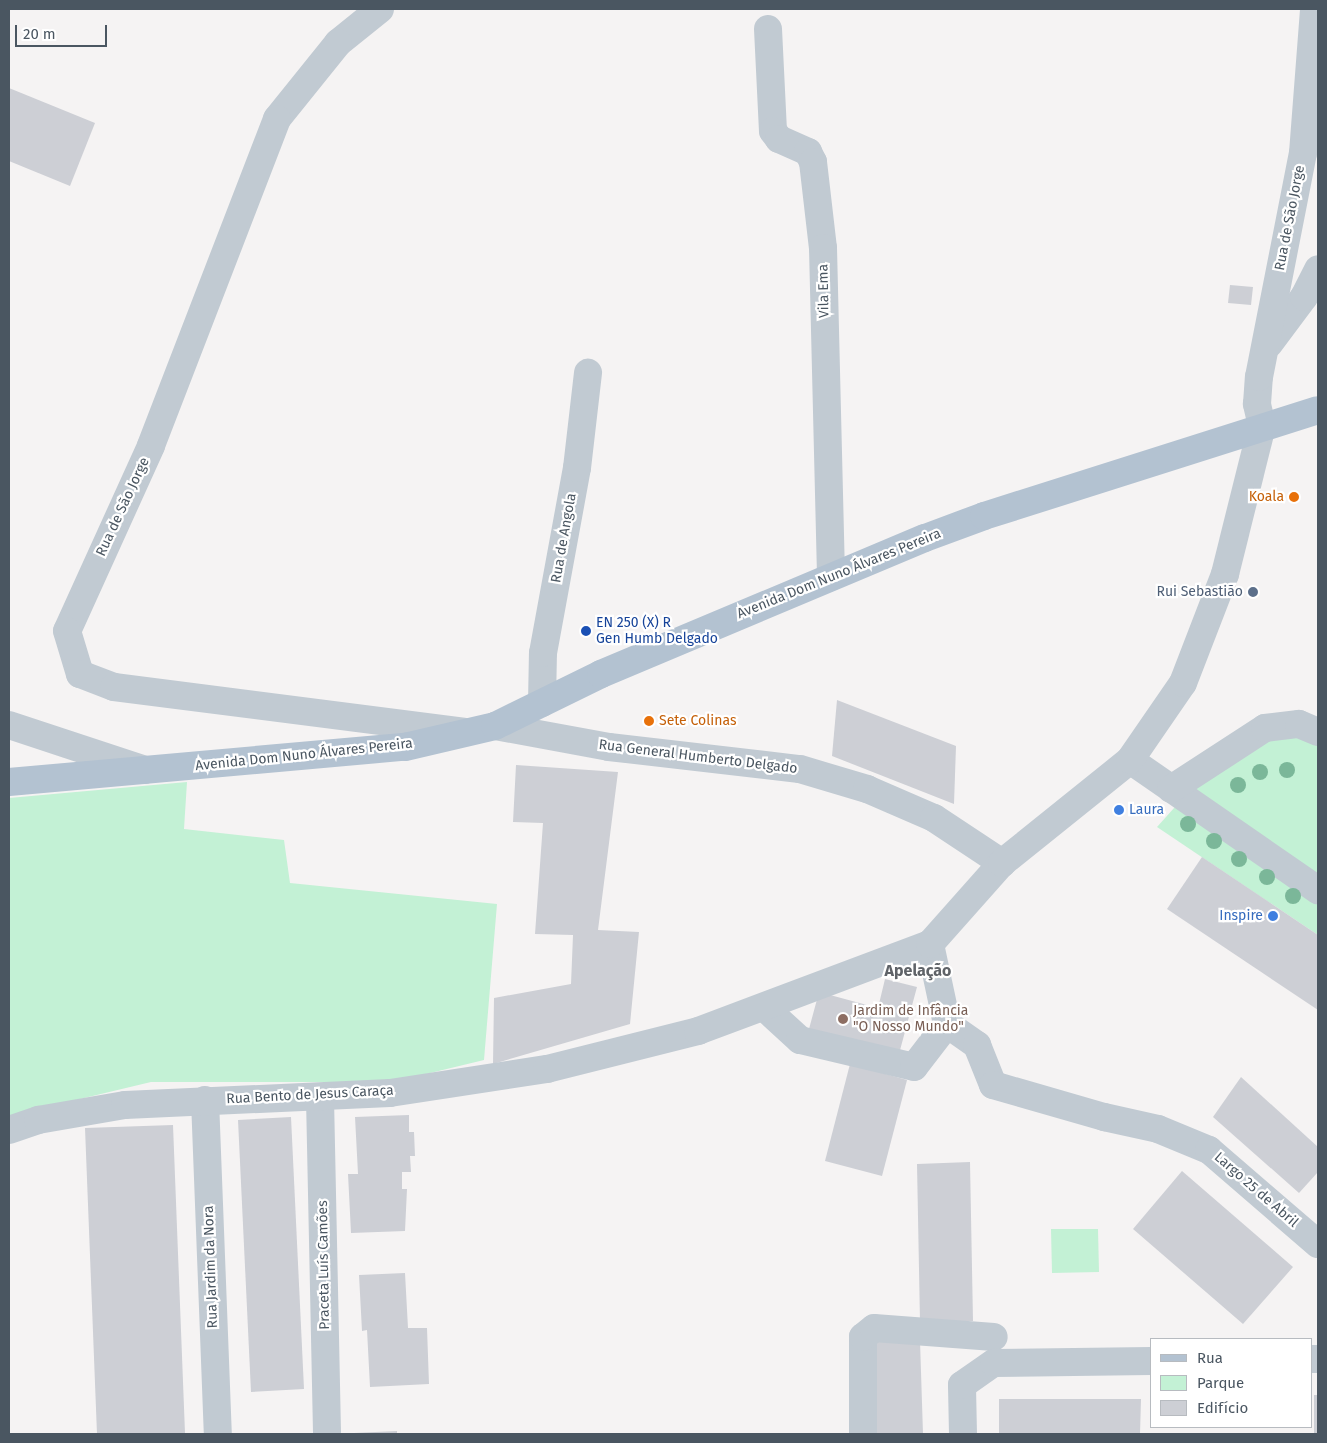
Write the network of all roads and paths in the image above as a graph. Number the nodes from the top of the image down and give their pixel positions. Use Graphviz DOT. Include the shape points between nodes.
graph roads {
  1 [pos="380,9"];
  2 [pos="1314,9"];
  3 [pos="768,29"];
  4 [pos="1318,269"];
  5 [pos="1265,349"];
  6 [pos="588,373"];
  7 [pos="1318,410"];
  8 [pos="1262,426"];
  9 [pos="831,577"];
  10 [pos="542,702"];
  11 [pos="9,725"];
  12 [pos="494,726"];
  13 [pos="463,732"];
  14 [pos="1318,732"];
  15 [pos="1130,760"];
  16 [pos="145,770"];
  17 [pos="9,782"];
  18 [pos="1171,789"];
  19 [pos="1002,863"];
  20 [pos="1318,890"];
  21 [pos="930,944"];
  22 [pos="764,1006"];
  23 [pos="947,1024"];
  24 [pos="320,1098"];
  25 [pos="205,1100"];
  26 [pos="9,1130"];
  27 [pos="1318,1244"];
  28 [pos="994,1337"];
  29 [pos="1150,1361"];
  30 [pos="327,1432"];
  31 [pos="218,1434"];
  32 [pos="863,1434"];
  33 [pos="963,1434"];
  1 -- 13 [label="street, Rua de São Jorge" via="338,43 277,120 151,446 67,631 80,674 114,687"];
  2 -- 5 [label="street, Rua de São Jorge" via="1303,153"];
  3 -- 9 [label="street, Vila Ema" via="773,131 778,139 808,152 814,171 823,248"];
  4 -- 5 [label="street" via="1304,297"];
  5 -- 8 [label="street, Rua de São Jorge" via="1257,404"];
  6 -- 10 [label="street, Rua de Angola" via="577,468 543,652"];
  7 -- 8 [label="main road, Avenida Dom Nuno Álvares Pereira"];
  8 -- 9 [label="main road, Avenida Dom Nuno Álvares Pereira" via="984,516"];
  8 -- 15 [label="street" via="1225,574 1183,683"];
  9 -- 10 [label="main road, Avenida Dom Nuno Álvares Pereira"];
  10 -- 12 [label="main road, Avenida Dom Nuno Álvares Pereira"];
  11 -- 16 [label="street"];
  12 -- 13 [label="main road, Avenida Dom Nuno Álvares Pereira"];
  12 -- 19 [label="street, Rua General Humberto Delgado" via="609,747 800,769 867,790 934,818"];
  13 -- 16 [label="main road, Avenida Dom Nuno Álvares Pereira" via="404,747"];
  14 -- 18 [label="street" via="1299,724 1265,728"];
  15 -- 18 [label="street"];
  15 -- 19 [label="street"];
  16 -- 17 [label="main road, Avenida Dom Nuno Álvares Pereira"];
  18 -- 20 [label="street"];
  19 -- 21 [label="street"];
  21 -- 22 [label="street, Rua Bento de Jesus Caraça"];
  21 -- 23 [label="street"];
  22 -- 23 [label="street" via="800,1040 914,1067"];
  22 -- 24 [label="street, Rua Bento de Jesus Caraça" via="698,1031 547,1069 390,1092"];
  23 -- 27 [label="street, Largo 25 de Abril" via="977,1045 993,1085 1158,1129 1209,1150"];
  24 -- 25 [label="street, Rua Bento de Jesus Caraça"];
  24 -- 30 [label="street, Praceta Luís Camões"];
  25 -- 26 [label="street, Rua Bento de Jesus Caraça" via="125,1105 38,1120"];
  25 -- 31 [label="street, Rua Jardim da Nora"];
  28 -- 32 [label="street" via="874,1328 863,1337"];
  29 -- 33 [label="street" via="994,1363 962,1385"];
}
